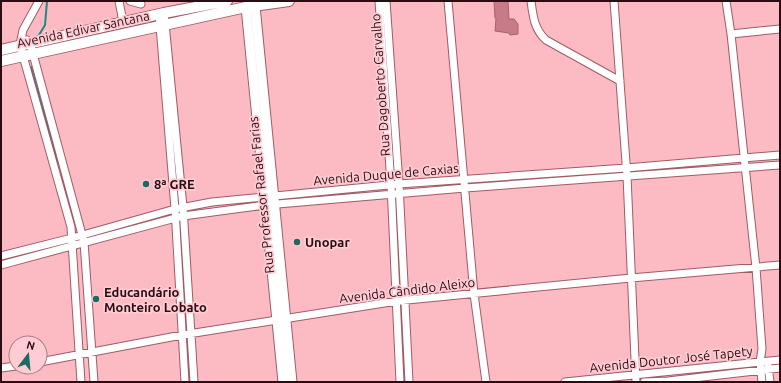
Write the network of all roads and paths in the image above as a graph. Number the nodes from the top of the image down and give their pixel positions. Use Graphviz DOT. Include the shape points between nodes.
graph roads {
  1 [pos="39,1"];
  2 [pos="119,1"];
  3 [pos="130,1"];
  4 [pos="227,1"];
  5 [pos="289,1"];
  6 [pos="379,1"];
  7 [pos="386,1"];
  8 [pos="448,1"];
  9 [pos="531,1"];
  10 [pos="614,1"];
  11 [pos="726,1"];
  12 [pos="141,4"];
  13 [pos="251,7"];
  14 [pos="162,13"];
  15 [pos="123,22"];
  16 [pos="163,25"];
  17 [pos="780,29"];
  18 [pos="731,34"];
  19 [pos="25,44"];
  20 [pos="1,50"];
  21 [pos="28,55"];
  22 [pos="1,61"];
  23 [pos="620,82"];
  24 [pos="780,155"];
  25 [pos="745,158"];
  26 [pos="780,165"];
  27 [pos="626,168"];
  28 [pos="746,168"];
  29 [pos="627,176"];
  30 [pos="464,180"];
  31 [pos="399,184"];
  32 [pos="391,185"];
  33 [pos="465,188"];
  34 [pos="400,194"];
  35 [pos="392,195"];
  36 [pos="270,201"];
  37 [pos="183,206"];
  38 [pos="175,208"];
  39 [pos="183,216"];
  40 [pos="175,218"];
  41 [pos="83,239"];
  42 [pos="72,242"];
  43 [pos="1,256"];
  44 [pos="1,265"];
  45 [pos="780,265"];
  46 [pos="756,268"];
  47 [pos="631,278"];
  48 [pos="474,294"];
  49 [pos="404,300"];
  50 [pos="397,301"];
  51 [pos="281,319"];
  52 [pos="190,334"];
  53 [pos="182,335"];
  54 [pos="92,352"];
  55 [pos="80,355"];
  56 [pos="780,360"];
  57 [pos="48,361"];
  58 [pos="764,362"];
  59 [pos="780,368"];
  60 [pos="765,369"];
  61 [pos="667,372"];
  62 [pos="636,378"];
  63 [pos="584,381"];
  64 [pos="668,381"];
  65 [pos="81,382"];
  66 [pos="94,382"];
  67 [pos="184,382"];
  68 [pos="194,382"];
  69 [pos="283,382"];
  70 [pos="292,382"];
  71 [pos="400,382"];
  72 [pos="409,382"];
  73 [pos="486,382"];
  74 [pos="565,382"];
  75 [pos="644,382"];
  76 [pos="762,382"];
  77 [pos="770,382"];
  1 -- 19 [label="street" via="24,26 22,34"];
  2 -- 15 [label="street"];
  3 -- 12 [label="street"];
  4 -- 14 [label="highway, Avenida Edivar Santana"];
  5 -- 13 [label="highway, Avenida Edivar Santana"];
  6 -- 32 [label="street, Rua Dagoberto Carvalho"];
  7 -- 31 [label="street, Rua Dagoberto Carvalho"];
  8 -- 30 [label="street"];
  9 -- 23 [label="street" via="535,24 546,40"];
  10 -- 23 [label="street"];
  11 -- 18 [label="street"];
  13 -- 16 [label="highway, Avenida Edivar Santana"];
  13 -- 36 [label="main road, Rua Professor Rafael Farias"];
  14 -- 15 [label="highway, Avenida Edivar Santana"];
  14 -- 16 [label="street"];
  15 -- 19 [label="highway, Avenida Edivar Santana"];
  16 -- 21 [label="highway, Avenida Edivar Santana"];
  16 -- 37 [label="street"];
  16 -- 38 [label="street"];
  17 -- 18 [label="street"];
  18 -- 25 [label="street"];
  19 -- 20 [label="highway, Avenida Edivar Santana"];
  19 -- 21 [label="street"];
  21 -- 22 [label="highway, Avenida Edivar Santana"];
  21 -- 41 [label="street"];
  21 -- 42 [label="street" via="68,216"];
  23 -- 27 [label="street"];
  24 -- 25 [label="street, Avenida Duque de Caxias"];
  25 -- 27 [label="street, Avenida Duque de Caxias"];
  25 -- 28 [label="street"];
  26 -- 28 [label="street, Avenida Duque de Caxias"];
  27 -- 29 [label="street"];
  27 -- 30 [label="street, Avenida Duque de Caxias"];
  28 -- 29 [label="street, Avenida Duque de Caxias"];
  28 -- 46 [label="street"];
  29 -- 33 [label="street, Avenida Duque de Caxias"];
  29 -- 47 [label="street"];
  30 -- 31 [label="street, Avenida Duque de Caxias"];
  30 -- 33 [label="street"];
  31 -- 32 [label="street, Avenida Duque de Caxias"];
  31 -- 34 [label="street, Rua Dagoberto Carvalho"];
  32 -- 35 [label="street, Rua Dagoberto Carvalho"];
  32 -- 36 [label="street, Avenida Duque de Caxias"];
  33 -- 34 [label="street, Avenida Duque de Caxias"];
  33 -- 48 [label="street"];
  34 -- 35 [label="street, Avenida Duque de Caxias"];
  34 -- 49 [label="street, Rua Dagoberto Carvalho"];
  35 -- 36 [label="street, Avenida Duque de Caxias"];
  35 -- 50 [label="street, Rua Dagoberto Carvalho"];
  36 -- 37 [label="street, Avenida Duque de Caxias"];
  36 -- 39 [label="street, Avenida Duque de Caxias"];
  36 -- 51 [label="main road, Rua Professor Rafael Farias"];
  37 -- 38 [label="street, Avenida Duque de Caxias"];
  37 -- 39 [label="street"];
  38 -- 40 [label="street"];
  38 -- 41 [label="street, Avenida Duque de Caxias"];
  39 -- 40 [label="street, Avenida Duque de Caxias"];
  39 -- 52 [label="street"];
  40 -- 41 [label="street, Avenida Duque de Caxias"];
  40 -- 53 [label="street"];
  41 -- 42 [label="street, Avenida Duque de Caxias"];
  41 -- 54 [label="street"];
  42 -- 43 [label="street, Avenida Duque de Caxias"];
  42 -- 44 [label="street, Avenida Duque de Caxias"];
  42 -- 55 [label="street"];
  45 -- 46 [label="street, Avenida Cândido Aleixo"];
  46 -- 47 [label="street, Avenida Cândido Aleixo"];
  46 -- 58 [label="street"];
  47 -- 48 [label="street, Avenida Cândido Aleixo"];
  47 -- 62 [label="street"];
  48 -- 49 [label="street, Avenida Cândido Aleixo"];
  48 -- 73 [label="street"];
  49 -- 50 [label="street, Avenida Cândido Aleixo"];
  49 -- 72 [label="street, Rua Dagoberto Carvalho"];
  50 -- 51 [label="street, Avenida Cândido Aleixo"];
  50 -- 71 [label="street, Rua Dagoberto Carvalho"];
  51 -- 52 [label="street, Avenida Cândido Aleixo"];
  51 -- 69 [label="main road, Rua Professor Rafael Farias"];
  51 -- 70 [label="main road, Rua Professor Rafael Farias"];
  52 -- 53 [label="street, Avenida Cândido Aleixo"];
  52 -- 68 [label="street"];
  53 -- 54 [label="street, Avenida Cândido Aleixo"];
  53 -- 67 [label="street"];
  54 -- 55 [label="street, Avenida Cândido Aleixo"];
  54 -- 66 [label="street"];
  55 -- 57 [label="street, Avenida Cândido Aleixo"];
  55 -- 65 [label="street"];
  56 -- 58 [label="street, Avenida Doutor José Tapety"];
  58 -- 60 [label="street"];
  58 -- 61 [label="street, Avenida Doutor José Tapety"];
  59 -- 60 [label="street, Avenida Doutor José Tapety"];
  60 -- 64 [label="street, Avenida Doutor José Tapety"];
  60 -- 76 [label="street"];
  60 -- 77 [label="street"];
  61 -- 62 [label="street, Avenida Doutor José Tapety"];
  61 -- 64 [label="street"];
  62 -- 63 [label="street, Avenida Doutor José Tapety"];
  63 -- 74 [label="street, Avenida Doutor José Tapety"];
  64 -- 75 [label="street, Avenida Doutor José Tapety"];
}
